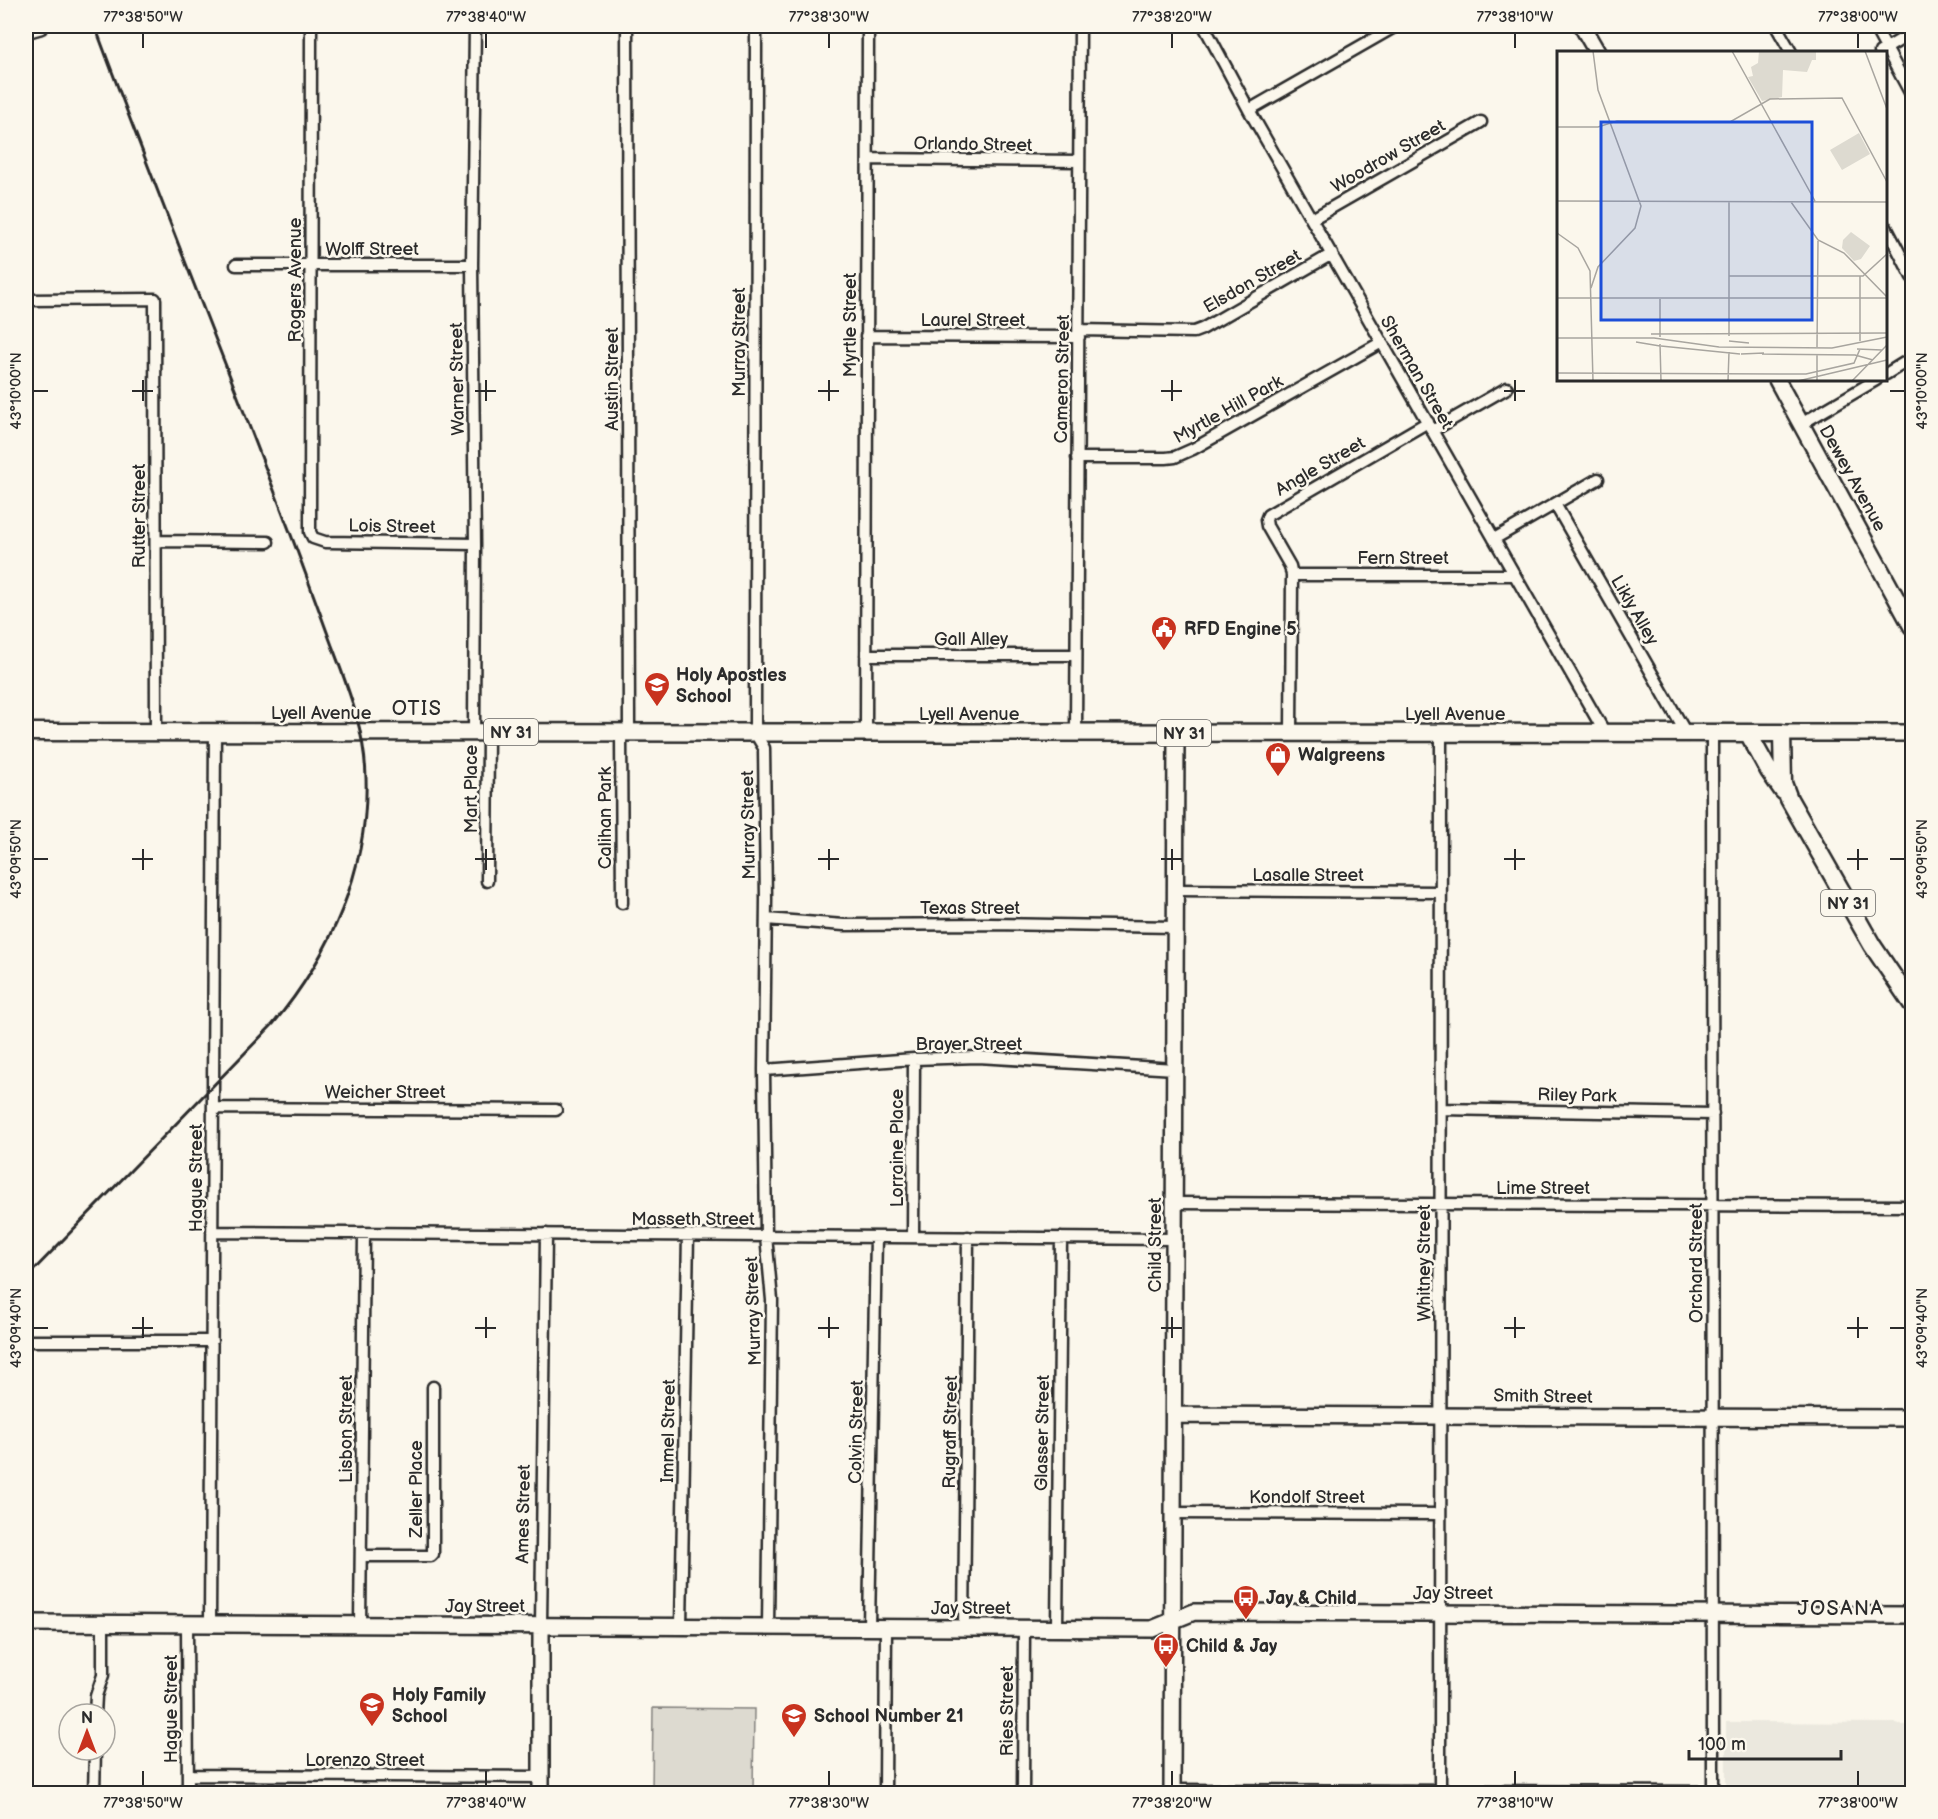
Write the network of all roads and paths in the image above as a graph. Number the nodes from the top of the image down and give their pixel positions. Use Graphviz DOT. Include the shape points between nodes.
graph roads {
  1 [pos="40,26"];
  2 [pos="311,26"];
  3 [pos="475,26"];
  4 [pos="627,26"];
  5 [pos="756,26"];
  6 [pos="868,26"];
  7 [pos="1080,26"];
  8 [pos="1204,26"];
  9 [pos="1396,26"];
  10 [pos="1582,26"];
  11 [pos="1776,26"];
  12 [pos="1874,26"];
  13 [pos="26,30"];
  14 [pos="1912,33"];
  15 [pos="1596,51"];
  16 [pos="1790,51"];
  17 [pos="1883,51"];
  18 [pos="1887,57"];
  19 [pos="1912,96"];
  20 [pos="1249,110"];
  21 [pos="1481,122"];
  22 [pos="868,159"];
  23 [pos="1078,161"];
  24 [pos="1312,219"];
  25 [pos="1887,229"];
  26 [pos="1332,254"];
  27 [pos="236,265"];
  28 [pos="472,265"];
  29 [pos="312,266"];
  30 [pos="1912,276"];
  31 [pos="26,300"];
  32 [pos="1079,334"];
  33 [pos="866,336"];
  34 [pos="1382,342"];
  35 [pos="1912,358"];
  36 [pos="1887,373"];
  37 [pos="1778,381"];
  38 [pos="1874,381"];
  39 [pos="1507,388"];
  40 [pos="1801,424"];
  41 [pos="1430,427"];
  42 [pos="1077,458"];
  43 [pos="1598,479"];
  44 [pos="1555,504"];
  45 [pos="311,535"];
  46 [pos="1494,539"];
  47 [pos="156,542"];
  48 [pos="268,542"];
  49 [pos="475,544"];
  50 [pos="1292,575"];
  51 [pos="1514,575"];
  52 [pos="1912,627"];
  53 [pos="866,655"];
  54 [pos="1076,655"];
  55 [pos="26,732"];
  56 [pos="156,732"];
  57 [pos="215,732"];
  58 [pos="481,732"];
  59 [pos="1712,732"];
  60 [pos="625,733"];
  61 [pos="755,733"];
  62 [pos="866,733"];
  63 [pos="1076,733"];
  64 [pos="1176,733"];
  65 [pos="1441,733"];
  66 [pos="1605,733"];
  67 [pos="1686,733"];
  68 [pos="1748,733"];
  69 [pos="1782,733"];
  70 [pos="1912,733"];
  71 [pos="1291,734"];
  72 [pos="1789,799"];
  73 [pos="488,881"];
  74 [pos="1175,890"];
  75 [pos="1441,892"];
  76 [pos="622,903"];
  77 [pos="766,919"];
  78 [pos="1175,927"];
  79 [pos="1912,1004"];
  80 [pos="914,1059"];
  81 [pos="1175,1069"];
  82 [pos="764,1070"];
  83 [pos="213,1108"];
  84 [pos="1441,1109"];
  85 [pos="556,1110"];
  86 [pos="1713,1114"];
  87 [pos="1174,1203"];
  88 [pos="1441,1204"];
  89 [pos="1713,1206"];
  90 [pos="1912,1206"];
  91 [pos="212,1232"];
  92 [pos="364,1233"];
  93 [pos="546,1234"];
  94 [pos="688,1235"];
  95 [pos="766,1236"];
  96 [pos="876,1237"];
  97 [pos="913,1237"];
  98 [pos="968,1237"];
  99 [pos="1061,1238"];
  100 [pos="1174,1239"];
  101 [pos="26,1341"];
  102 [pos="212,1341"];
  103 [pos="433,1387"];
  104 [pos="1174,1415"];
  105 [pos="1440,1415"];
  106 [pos="1713,1417"];
  107 [pos="1912,1418"];
  108 [pos="1173,1513"];
  109 [pos="1440,1514"];
  110 [pos="361,1556"];
  111 [pos="1440,1613"];
  112 [pos="1713,1614"];
  113 [pos="1912,1615"];
  114 [pos="1173,1620"];
  115 [pos="26,1623"];
  116 [pos="103,1624"];
  117 [pos="187,1624"];
  118 [pos="210,1624"];
  119 [pos="360,1625"];
  120 [pos="541,1626"];
  121 [pos="681,1626"];
  122 [pos="768,1627"];
  123 [pos="869,1627"];
  124 [pos="886,1628"];
  125 [pos="964,1628"];
  126 [pos="1024,1628"];
  127 [pos="1057,1628"];
  128 [pos="96,1702"];
  129 [pos="95,1762"];
  130 [pos="188,1775"];
  131 [pos="541,1777"];
  132 [pos="1172,1792"];
  133 [pos="1440,1792"];
  134 [pos="1713,1793"];
  135 [pos="94,1794"];
  136 [pos="188,1794"];
  137 [pos="541,1794"];
  138 [pos="885,1794"];
  139 [pos="1023,1794"];
  1 -- 13 [label="street"];
  2 -- 29 [label="street, Rogers Avenue"];
  3 -- 28 [label="street, Warner Street"];
  4 -- 60 [label="street, Austin Street"];
  5 -- 61 [label="street, Murray Street"];
  6 -- 22 [label="street, Myrtle Street"];
  7 -- 23 [label="street, Cameron Street"];
  8 -- 20 [label="street, Sherman Street"];
  9 -- 20 [label="street"];
  10 -- 15 [label="street"];
  11 -- 16 [label="street"];
  12 -- 17 [label="street"];
  14 -- 17 [label="street"];
  18 -- 19 [label="street"];
  20 -- 24 [label="street, Sherman Street"];
  21 -- 24 [label="street, Woodrow Street"];
  22 -- 23 [label="street, Orlando Street"];
  22 -- 33 [label="street, Myrtle Street"];
  23 -- 32 [label="street, Cameron Street"];
  24 -- 26 [label="street, Sherman Street"];
  25 -- 30 [label="street"];
  26 -- 32 [label="street, Elsdon Street" via="1194,332"];
  26 -- 34 [label="street, Sherman Street"];
  27 -- 29 [label="street, Wolff Street"];
  28 -- 29 [label="street, Wolff Street"];
  28 -- 49 [label="street, Warner Street"];
  29 -- 45 [label="street, Rogers Avenue"];
  31 -- 47 [label="street, Rutter Street" via="155,299"];
  32 -- 33 [label="street, Laurel Street"];
  32 -- 42 [label="street, Cameron Street"];
  33 -- 53 [label="street, Myrtle Street"];
  34 -- 41 [label="street, Sherman Street"];
  34 -- 42 [label="street, Myrtle Hill Park" via="1184,454 1166,459"];
  35 -- 36 [label="street"];
  37 -- 40 [label="street, Dewey Avenue"];
  38 -- 40 [label="street"];
  39 -- 41 [label="street"];
  40 -- 52 [label="street, Dewey Avenue"];
  41 -- 46 [label="street, Sherman Street"];
  41 -- 50 [label="street, Angle Street" via="1268,515 1267,526"];
  42 -- 54 [label="street, Cameron Street"];
  43 -- 44 [label="street"];
  44 -- 46 [label="street"];
  44 -- 67 [label="street, Likly Alley"];
  45 -- 49 [label="street, Lois Street" via="325,542"];
  46 -- 51 [label="street, Sherman Street"];
  47 -- 48 [label="street"];
  47 -- 56 [label="street, Rutter Street"];
  49 -- 58 [label="street, Warner Street"];
  50 -- 51 [label="street, Fern Street"];
  50 -- 71 [label="street, Angle Street"];
  51 -- 66 [label="street, Sherman Street"];
  53 -- 54 [label="street, Gall Alley"];
  53 -- 62 [label="street, Myrtle Street"];
  54 -- 63 [label="street, Cameron Street"];
  55 -- 56 [label="main road, Lyell Avenue / NY 31"];
  56 -- 57 [label="main road, Lyell Avenue / NY 31"];
  57 -- 58 [label="main road, Lyell Avenue / NY 31"];
  57 -- 83 [label="street, Hague Street"];
  58 -- 60 [label="main road, Lyell Avenue / NY 31"];
  58 -- 73 [label="street, Mart Place"];
  59 -- 67 [label="main road, Lyell Avenue / NY 31"];
  59 -- 68 [label="main road, Lyell Avenue / NY 31"];
  59 -- 86 [label="street, Orchard Street"];
  60 -- 61 [label="main road, Lyell Avenue / NY 31"];
  60 -- 76 [label="street, Calihan Park"];
  61 -- 62 [label="main road, Lyell Avenue / NY 31"];
  61 -- 77 [label="street, Murray Street" via="764,748"];
  62 -- 63 [label="main road, Lyell Avenue / NY 31"];
  63 -- 64 [label="main road, Lyell Avenue / NY 31"];
  64 -- 71 [label="main road, Lyell Avenue / NY 31"];
  64 -- 74 [label="street, Child Street"];
  65 -- 66 [label="main road, Lyell Avenue / NY 31"];
  65 -- 71 [label="main road, Lyell Avenue / NY 31"];
  65 -- 75 [label="street, Whitney Street"];
  66 -- 67 [label="main road, Lyell Avenue / NY 31"];
  68 -- 69 [label="main road, Lyell Avenue / NY 31"];
  68 -- 72 [label="main road, NY 31"];
  69 -- 70 [label="street, Lyell Avenue"];
  69 -- 72 [label="main road, NY 31" via="1783,783"];
  72 -- 79 [label="main road, NY 31" via="1871,942"];
  74 -- 75 [label="street, Lasalle Street"];
  74 -- 78 [label="street, Child Street"];
  75 -- 84 [label="street, Whitney Street"];
  77 -- 78 [label="street, Texas Street" via="844,925"];
  77 -- 82 [label="street, Murray Street"];
  78 -- 81 [label="street, Child Street"];
  80 -- 81 [label="street, Brayer Street" via="978,1057"];
  80 -- 82 [label="street, Brayer Street"];
  80 -- 97 [label="street, Lorraine Place"];
  81 -- 87 [label="street, Child Street"];
  82 -- 95 [label="street, Murray Street"];
  83 -- 85 [label="street, Weicher Street"];
  83 -- 91 [label="street, Hague Street"];
  84 -- 86 [label="street, Riley Park"];
  84 -- 88 [label="street, Whitney Street"];
  86 -- 89 [label="street, Orchard Street"];
  87 -- 88 [label="street, Lime Street"];
  87 -- 100 [label="street, Child Street"];
  88 -- 89 [label="street, Lime Street"];
  88 -- 105 [label="street, Whitney Street"];
  89 -- 90 [label="street, Lime Street"];
  89 -- 106 [label="street, Orchard Street"];
  91 -- 92 [label="street, Masseth Street"];
  91 -- 102 [label="street, Hague Street"];
  92 -- 93 [label="street, Masseth Street"];
  92 -- 110 [label="street, Lisbon Street"];
  93 -- 94 [label="street, Masseth Street"];
  93 -- 120 [label="street, Ames Street"];
  94 -- 95 [label="street, Masseth Street"];
  94 -- 121 [label="street, Immel Street"];
  95 -- 96 [label="street, Masseth Street"];
  95 -- 122 [label="street, Murray Street" via="772,1300"];
  96 -- 97 [label="street, Masseth Street"];
  96 -- 123 [label="street, Colvin Street"];
  97 -- 98 [label="street, Masseth Street"];
  98 -- 99 [label="street, Masseth Street"];
  98 -- 125 [label="street, Rugraff Street"];
  99 -- 100 [label="street, Masseth Street"];
  99 -- 127 [label="street, Glasser Street"];
  100 -- 104 [label="street, Child Street"];
  101 -- 102 [label="street"];
  102 -- 118 [label="street, Hague Street"];
  103 -- 110 [label="street, Zeller Place" via="433,1554"];
  104 -- 105 [label="street, Smith Street"];
  104 -- 108 [label="street, Child Street"];
  105 -- 106 [label="street, Smith Street"];
  105 -- 109 [label="street, Whitney Street"];
  106 -- 107 [label="street, Smith Street"];
  106 -- 112 [label="street, Orchard Street"];
  108 -- 109 [label="street, Kondolf Street"];
  108 -- 114 [label="street, Child Street"];
  109 -- 111 [label="street, Whitney Street"];
  110 -- 119 [label="street, Lisbon Street"];
  111 -- 112 [label="street, Jay Street"];
  111 -- 114 [label="street, Jay Street" via="1194,1612"];
  111 -- 133 [label="street, Whitney Street"];
  112 -- 113 [label="street, Jay Street"];
  112 -- 134 [label="street, Orchard Street"];
  114 -- 127 [label="street, Jay Street" via="1152,1629"];
  114 -- 132 [label="street, Child Street"];
  115 -- 116 [label="street, Jay Street"];
  116 -- 117 [label="street, Jay Street"];
  116 -- 128 [label="street" via="103,1675"];
  117 -- 118 [label="street, Jay Street"];
  117 -- 130 [label="street, Hague Street"];
  118 -- 119 [label="street, Jay Street"];
  119 -- 120 [label="street, Jay Street"];
  120 -- 121 [label="street, Jay Street"];
  120 -- 131 [label="street, Ames Street"];
  121 -- 122 [label="street, Jay Street"];
  122 -- 123 [label="street, Jay Street"];
  123 -- 124 [label="street, Jay Street"];
  124 -- 125 [label="street, Jay Street"];
  124 -- 138 [label="street"];
  125 -- 126 [label="street, Jay Street"];
  126 -- 127 [label="street, Jay Street"];
  126 -- 139 [label="street, Ries Street"];
  129 -- 135 [label="street"];
  130 -- 131 [label="street, Lorenzo Street"];
  130 -- 136 [label="street, Hague Street"];
  131 -- 137 [label="street, Ames Street"];
  132 -- 133 [label="street"];
  133 -- 134 [label="street"];
}
